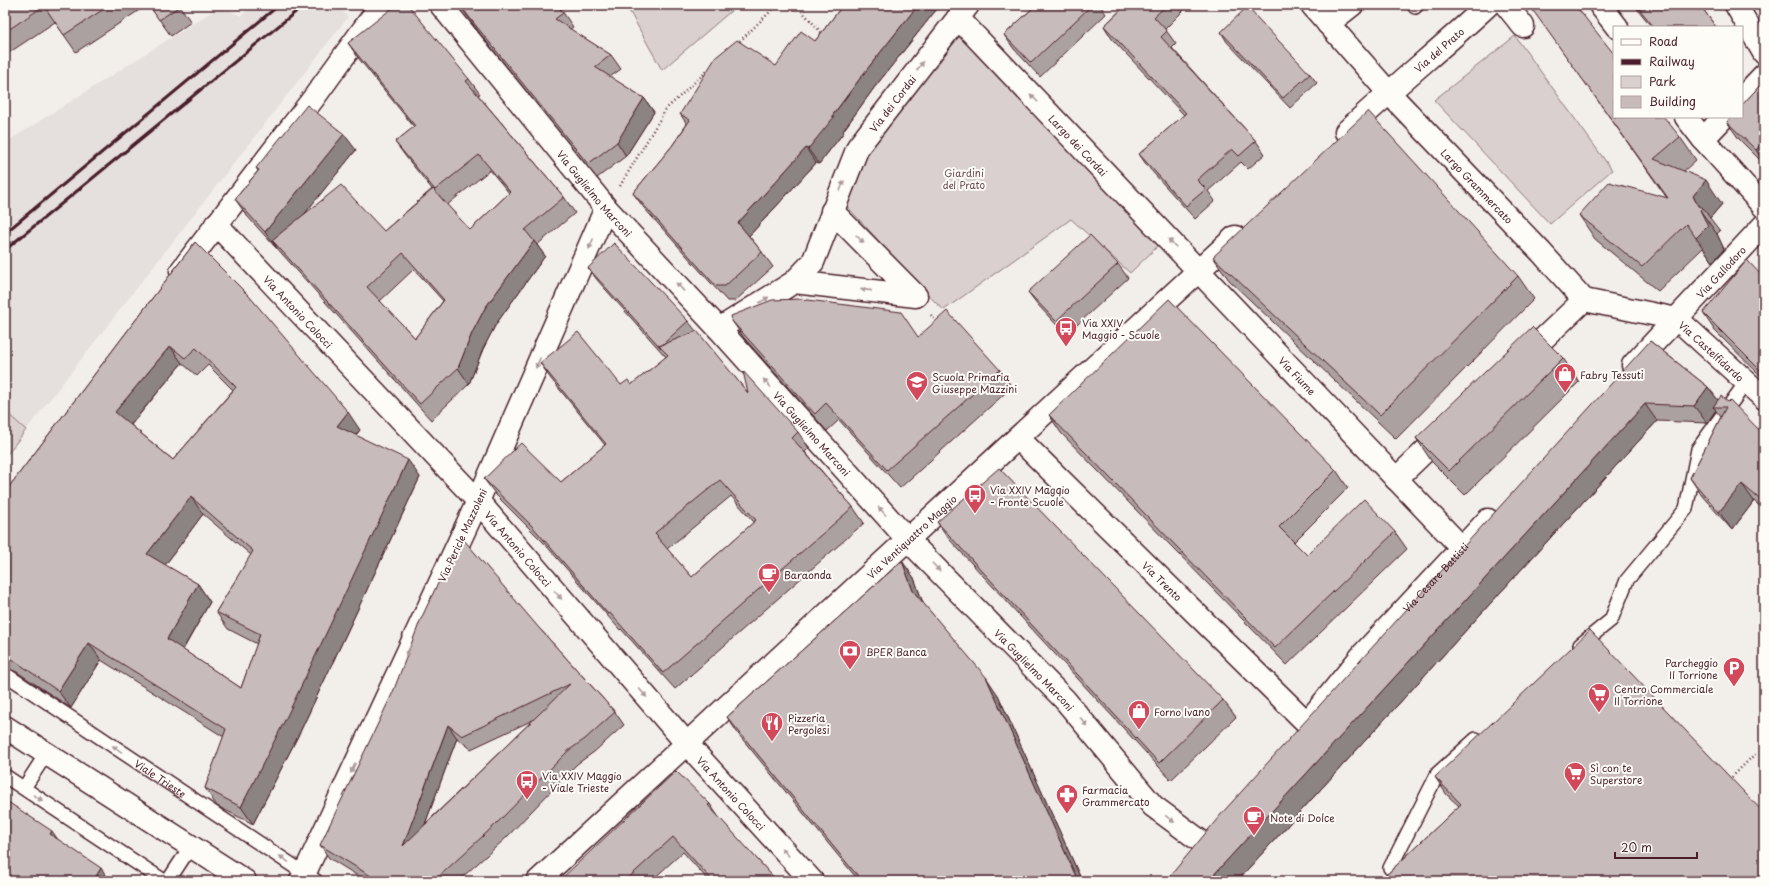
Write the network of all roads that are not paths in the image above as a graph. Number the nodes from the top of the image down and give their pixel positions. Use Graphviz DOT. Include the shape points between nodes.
graph roads {
  1 [pos="381,5"];
  2 [pos="441,5"];
  3 [pos="1312,5"];
  4 [pos="1352,5"];
  5 [pos="1414,5"];
  6 [pos="1417,5"];
  7 [pos="1488,5"];
  8 [pos="1506,5"];
  9 [pos="1600,5"];
  10 [pos="1736,5"];
  11 [pos="963,12"];
  12 [pos="1328,24"];
  13 [pos="1522,26"];
  14 [pos="1616,26"];
  15 [pos="1764,52"];
  16 [pos="1764,75"];
  17 [pos="1388,92"];
  18 [pos="1743,97"];
  19 [pos="1687,118"];
  20 [pos="1723,118"];
  21 [pos="1703,139"];
  22 [pos="1334,143"];
  23 [pos="1764,207"];
  24 [pos="606,208"];
  25 [pos="832,211"];
  26 [pos="1251,222"];
  27 [pos="216,224"];
  28 [pos="1764,225"];
  29 [pos="1199,271"];
  30 [pos="794,282"];
  31 [pos="169,287"];
  32 [pos="1584,300"];
  33 [pos="1677,318"];
  34 [pos="719,329"];
  35 [pos="1504,376"];
  36 [pos="1617,382"];
  37 [pos="1746,382"];
  38 [pos="1764,398"];
  39 [pos="1464,414"];
  40 [pos="1018,438"];
  41 [pos="1396,479"];
  42 [pos="478,501"];
  43 [pos="1503,504"];
  44 [pos="908,540"];
  45 [pos="1462,548"];
  46 [pos="1572,652"];
  47 [pos="5,674"];
  48 [pos="1307,723"];
  49 [pos="5,727"];
  50 [pos="1485,731"];
  51 [pos="1291,741"];
  52 [pos="687,744"];
  53 [pos="46,754"];
  54 [pos="5,776"];
  55 [pos="24,788"];
  56 [pos="1204,843"];
  57 [pos="191,846"];
  58 [pos="1390,868"];
  59 [pos="307,878"];
  60 [pos="164,881"];
  61 [pos="168,881"];
  62 [pos="246,881"];
  63 [pos="538,881"];
  64 [pos="812,881"];
  1 -- 27 [label="street" via="313,99"];
  2 -- 24 [label="street, Via Guglielmo Marconi"];
  3 -- 12 [label="street"];
  4 -- 12 [label="street"];
  5 -- 6 [label="lane"];
  7 -- 17 [label="street, Via del Prato"];
  8 -- 13 [label="street"];
  9 -- 14 [label="street"];
  10 -- 15 [label="street"];
  25 -- 11 [label="street, Via dei Cordai, one-way" via="858,147"];
  29 -- 11 [label="street, Largo dei Cordai, one-way"];
  12 -- 17 [label="street, Largo Grammercato"];
  16 -- 18 [label="street"];
  17 -- 22 [label="street"];
  17 -- 32 [label="street, Largo Grammercato"];
  19 -- 21 [label="street"];
  20 -- 21 [label="street"];
  21 -- 23 [label="street"];
  34 -- 24 [label="street, Via Guglielmo Marconi, one-way"];
  24 -- 42 [label="street, Via Pericle Mazzoleni, one-way"];
  25 -- 30 [label="street, Via dei Cordai" via="812,262"];
  25 -- 30 [label="street, one-way" via="916,296"];
  26 -- 29 [label="street, Via Ventiquattro Maggio"];
  27 -- 31 [label="street"];
  27 -- 42 [label="street, Via Antonio Colocci"];
  28 -- 33 [label="street, Via Gallodoro"];
  29 -- 40 [label="street, Via Ventiquattro Maggio"];
  29 -- 41 [label="street, Via Fiume"];
  34 -- 30 [label="street, Via dei Cordai, one-way"];
  32 -- 33 [label="street"];
  32 -- 35 [label="street"];
  33 -- 36 [label="street"];
  33 -- 37 [label="street, Via Castelfidardo"];
  44 -- 34 [label="street, Via Guglielmo Marconi, one-way"];
  37 -- 38 [label="street, Via Castelfidardo"];
  37 -- 46 [label="lane" via="1698,449 1686,510 1627,580 1611,620"];
  39 -- 41 [label="street"];
  40 -- 44 [label="street, Via Ventiquattro Maggio"];
  40 -- 48 [label="street, Via Trento"];
  41 -- 45 [label="street, Via Fiume"];
  42 -- 52 [label="street, Via Antonio Colocci, one-way"];
  42 -- 59 [label="street, Via Pericle Mazzoleni, one-way"];
  43 -- 45 [label="street, Via Cesare Battisti"];
  44 -- 52 [label="street, Via Ventiquattro Maggio"];
  44 -- 56 [label="street, Via Guglielmo Marconi, one-way" via="1065,700 1153,806"];
  45 -- 48 [label="street, Via Cesare Battisti" via="1364,653"];
  59 -- 47 [label="lane, Viale Trieste, one-way"];
  48 -- 51 [label="street, Via Cesare Battisti"];
  49 -- 53 [label="street"];
  50 -- 58 [label="lane" via="1438,773"];
  52 -- 63 [label="street, Via Ventiquattro Maggio"];
  64 -- 52 [label="street, Via Antonio Colocci, one-way"];
  53 -- 55 [label="lane"];
  53 -- 57 [label="street"];
  54 -- 55 [label="lane"];
  55 -- 60 [label="lane, one-way"];
  57 -- 61 [label="lane"];
  57 -- 62 [label="street"];
}
